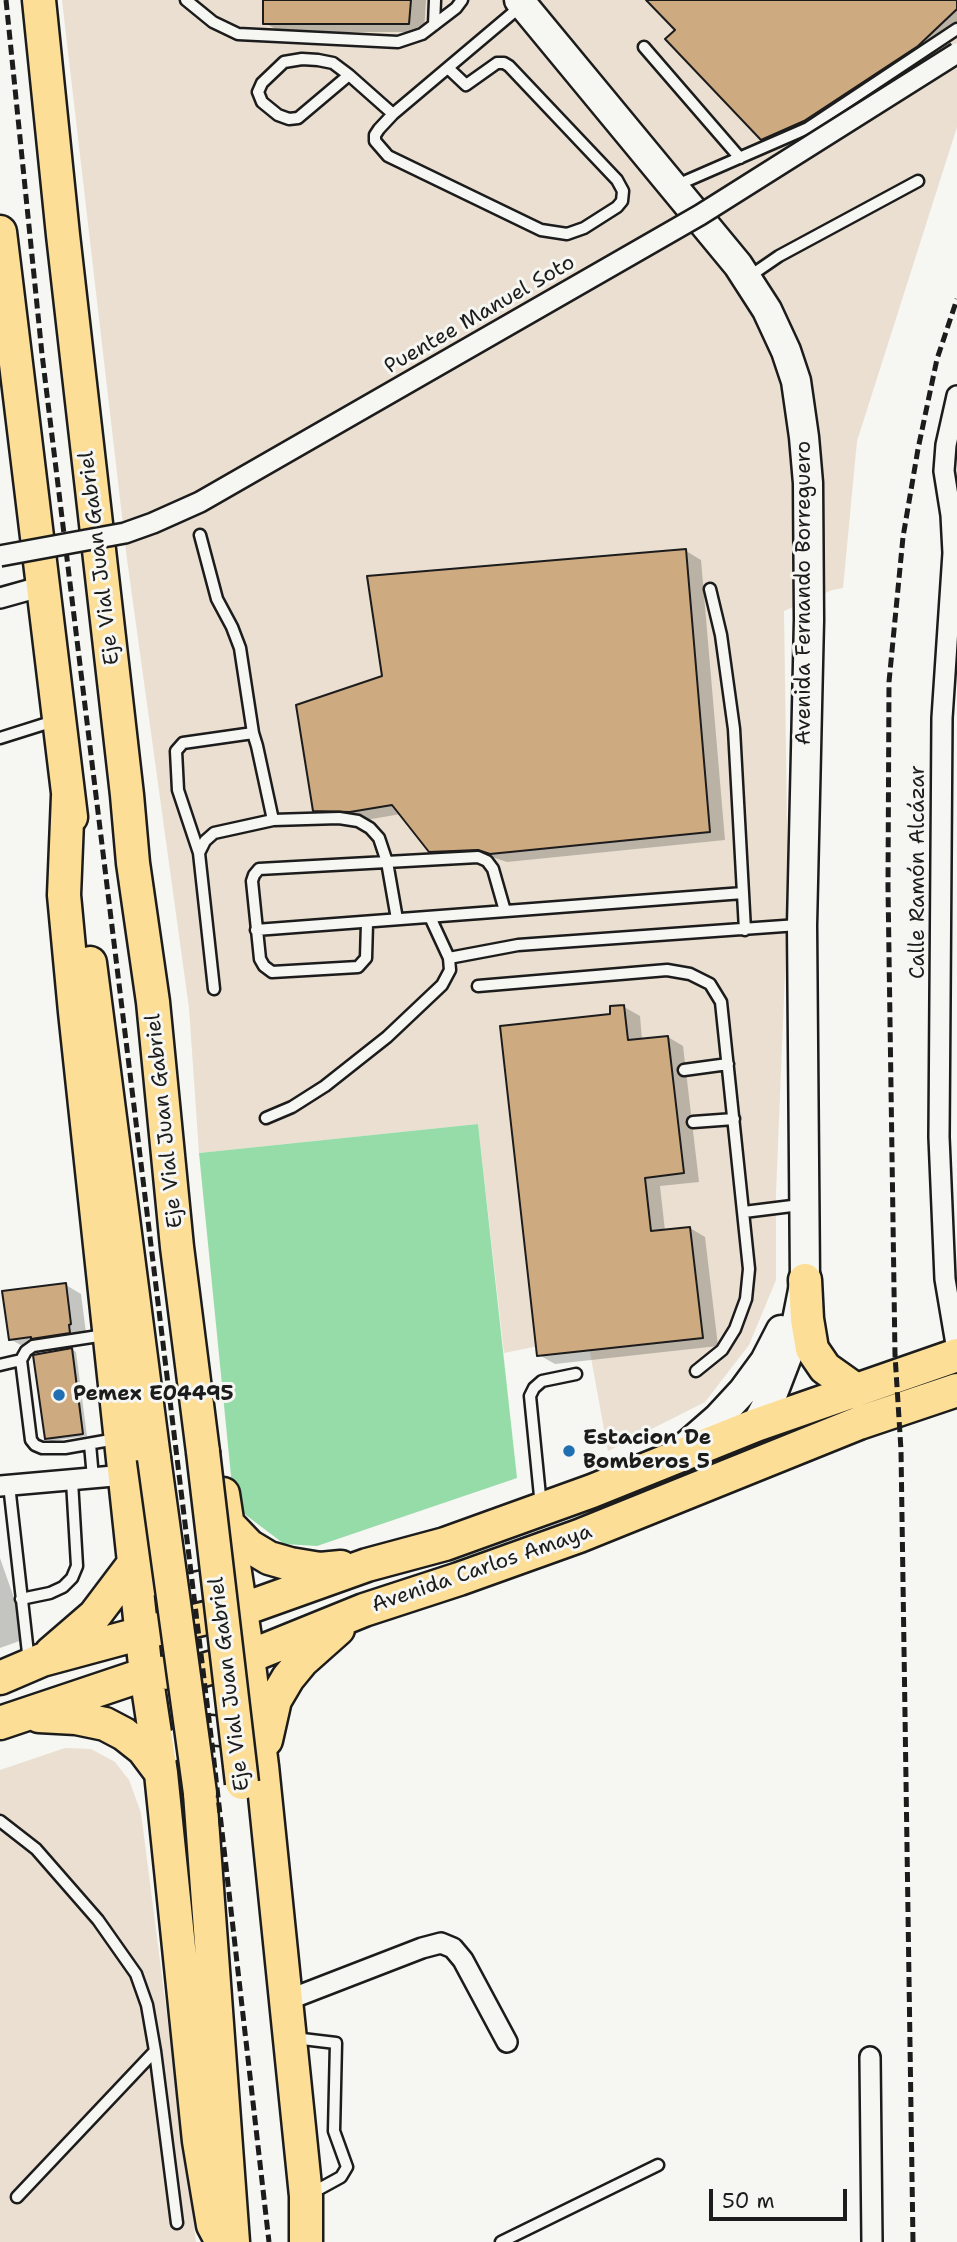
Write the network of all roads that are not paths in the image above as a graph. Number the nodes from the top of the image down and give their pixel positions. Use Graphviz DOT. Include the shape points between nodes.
graph roads {
  1 [pos="38,0"];
  2 [pos="186,0"];
  3 [pos="435,0"];
  4 [pos="462,0"];
  5 [pos="520,2"];
  6 [pos="435,25"];
  7 [pos="957,29"];
  8 [pos="644,47"];
  9 [pos="957,53"];
  10 [pos="448,68"];
  11 [pos="349,75"];
  12 [pos="393,114"];
  13 [pos="740,158"];
  14 [pos="918,181"];
  15 [pos="673,187"];
  16 [pos="1,241"];
  17 [pos="747,278"];
  18 [pos="957,396"];
  19 [pos="200,535"];
  20 [pos="0,556"];
  21 [pos="43,586"];
  22 [pos="710,589"];
  23 [pos="0,598"];
  24 [pos="950,718"];
  25 [pos="58,720"];
  26 [pos="253,733"];
  27 [pos="0,738"];
  28 [pos="68,796"];
  29 [pos="273,820"];
  30 [pos="199,853"];
  31 [pos="387,862"];
  32 [pos="133,863"];
  33 [pos="743,893"];
  34 [pos="505,911"];
  35 [pos="430,917"];
  36 [pos="397,919"];
  37 [pos="367,923"];
  38 [pos="802,925"];
  39 [pos="256,930"];
  40 [pos="745,930"];
  41 [pos="449,958"];
  42 [pos="478,986"];
  43 [pos="214,989"];
  44 [pos="728,1064"];
  45 [pos="684,1070"];
  46 [pos="266,1118"];
  47 [pos="734,1119"];
  48 [pos="693,1122"];
  49 [pos="804,1205"];
  50 [pos="744,1212"];
  51 [pos="805,1280"];
  52 [pos="109,1334"];
  53 [pos="957,1353"];
  54 [pos="21,1360"];
  55 [pos="0,1365"];
  56 [pos="696,1371"];
  57 [pos="576,1374"];
  58 [pos="856,1390"];
  59 [pos="957,1390"];
  60 [pos="756,1424"];
  61 [pos="121,1438"];
  62 [pos="90,1444"];
  63 [pos="673,1458"];
  64 [pos="125,1475"];
  65 [pos="93,1479"];
  66 [pos="72,1481"];
  67 [pos="5,1486"];
  68 [pos="592,1492"];
  69 [pos="651,1507"];
  70 [pos="541,1510"];
  71 [pos="226,1521"];
  72 [pos="606,1525"];
  73 [pos="445,1544"];
  74 [pos="367,1565"];
  75 [pos="135,1566"];
  76 [pos="234,1568"];
  77 [pos="459,1579"];
  78 [pos="21,1599"];
  79 [pos="241,1610"];
  80 [pos="364,1610"];
  81 [pos="142,1633"];
  82 [pos="248,1657"];
  83 [pos="36,1663"];
  84 [pos="146,1674"];
  85 [pos="0,1678"];
  86 [pos="11,1719"];
  87 [pos="159,1764"];
  88 [pos="255,1768"];
  89 [pos="0,1821"];
  90 [pos="285,2001"];
  91 [pos="289,2038"];
  92 [pos="507,2042"];
  93 [pos="155,2051"];
  94 [pos="870,2057"];
  95 [pos="659,2165"];
  96 [pos="306,2196"];
  97 [pos="17,2197"];
  98 [pos="177,2223"];
  99 [pos="222,2242"];
  100 [pos="233,2242"];
  101 [pos="295,2242"];
  102 [pos="306,2242"];
  103 [pos="501,2242"];
  104 [pos="872,2242"];
  1 -- 32 [label="main road, Eje Vial Juan Gabriel"];
  2 -- 6 [label="lane" via="212,22 238,34 398,42"];
  3 -- 6 [label="lane"];
  4 -- 6 [label="lane"];
  5 -- 10 [label="lane"];
  5 -- 15 [label="main road, Avenida Fernando Borreguero"];
  7 -- 13 [label="lane" via="808,128"];
  8 -- 13 [label="lane"];
  9 -- 20 [label="street, Puentee Manuel Soto, bridge" via="699,215 200,502 125,533"];
  10 -- 12 [label="lane"];
  10 -- 12 [label="lane" via="466,85 497,63 509,66 617,180 623,191 617,207 567,234 541,230 388,156 377,146 375,135"];
  11 -- 11 [label="lane" via="333,63 302,58 284,62 258,92 262,102 278,115 298,118"];
  11 -- 12 [label="lane"];
  13 -- 15 [label="lane"];
  14 -- 17 [label="lane"];
  15 -- 17 [label="main road, Avenida Fernando Borreguero"];
  16 -- 21 [label="main road, Eje Vial Juan Gabriel"];
  17 -- 38 [label="main road, Avenida Fernando Borreguero" via="767,310 796,381 808,484"];
  18 -- 24 [label="street, Calle Ramón Alcázar" via="944,471 953,554"];
  19 -- 26 [label="lane" via="217,598 240,648"];
  21 -- 23 [label="street"];
  21 -- 25 [label="main road, Eje Vial Juan Gabriel"];
  22 -- 33 [label="lane" via="722,635 734,729"];
  24 -- 53 [label="street, Calle Ramón Alcázar" via="939,1137 946,1279"];
  25 -- 27 [label="lane"];
  25 -- 28 [label="main road, Eje Vial Juan Gabriel"];
  26 -- 29 [label="lane"];
  26 -- 30 [label="lane" via="183,743 176,751 178,790"];
  28 -- 52 [label="main road" via="64,895"];
  28 -- 100 [label="main road, Eje Vial Juan Gabriel, bridge" via="200,1793"];
  29 -- 30 [label="lane" via="215,833"];
  29 -- 31 [label="lane" via="358,821 379,838"];
  30 -- 43 [label="lane"];
  31 -- 34 [label="lane" via="478,857 493,869"];
  31 -- 36 [label="lane"];
  31 -- 39 [label="lane" via="259,869 252,881"];
  32 -- 71 [label="main road" via="159,947"];
  32 -- 88 [label="main road, Eje Vial Juan Gabriel, bridge" via="203,1452"];
  33 -- 34 [label="lane"];
  33 -- 40 [label="lane"];
  34 -- 35 [label="lane"];
  35 -- 36 [label="lane"];
  35 -- 41 [label="lane"];
  36 -- 37 [label="lane"];
  37 -- 39 [label="lane"];
  37 -- 39 [label="lane" via="366,958 358,967 272,972 260,959"];
  38 -- 40 [label="lane"];
  38 -- 49 [label="main road, Avenida Fernando Borreguero"];
  40 -- 41 [label="lane" via="518,945"];
  41 -- 46 [label="lane" via="450,970 442,985 387,1037 325,1086"];
  42 -- 44 [label="lane" via="667,970 690,974 710,984 721,1002"];
  44 -- 45 [label="lane"];
  44 -- 47 [label="lane"];
  47 -- 48 [label="lane"];
  47 -- 50 [label="lane"];
  49 -- 50 [label="lane"];
  49 -- 51 [label="main road, Avenida Fernando Borreguero"];
  50 -- 56 [label="lane" via="749,1269 746,1299 722,1350"];
  51 -- 58 [label="main road" via="812,1349 825,1368"];
  51 -- 60 [label="main road, Avenida Fernando Borreguero" via="793,1341"];
  51 -- 63 [label="main road" via="765,1361 743,1391"];
  52 -- 54 [label="lane" via="33,1346"];
  52 -- 61 [label="main road"];
  53 -- 58 [label="main road, Avenida Carlos Amaya"];
  54 -- 55 [label="lane"];
  54 -- 62 [label="lane" via="35,1445 52,1449"];
  57 -- 70 [label="lane" via="541,1381 530,1396"];
  58 -- 60 [label="main road, Avenida Carlos Amaya"];
  59 -- 69 [label="main road, Avenida Carlos Amaya" via="859,1423"];
  60 -- 63 [label="main road, Avenida Carlos Amaya"];
  60 -- 69 [label="main road" via="728,1456"];
  61 -- 62 [label="lane"];
  61 -- 64 [label="main road"];
  62 -- 65 [label="lane"];
  63 -- 68 [label="main road, Avenida Carlos Amaya"];
  64 -- 65 [label="street"];
  64 -- 75 [label="main road"];
  65 -- 66 [label="street"];
  66 -- 67 [label="street"];
  66 -- 78 [label="lane" via="77,1566 72,1578 50,1593"];
  67 -- 78 [label="lane"];
  68 -- 70 [label="main road, Avenida Carlos Amaya"];
  68 -- 72 [label="main road"];
  69 -- 72 [label="main road, Avenida Carlos Amaya"];
  70 -- 73 [label="main road, Avenida Carlos Amaya"];
  71 -- 74 [label="main road" via="269,1558 320,1569"];
  71 -- 76 [label="main road"];
  72 -- 77 [label="main road, Avenida Carlos Amaya"];
  73 -- 74 [label="main road, Avenida Carlos Amaya"];
  73 -- 77 [label="main road"];
  74 -- 79 [label="main road, Avenida Carlos Amaya"];
  75 -- 76 [label="main road" via="166,1586 185,1589 204,1585"];
  75 -- 81 [label="main road"];
  75 -- 83 [label="main road" via="95,1615"];
  76 -- 79 [label="main road"];
  77 -- 80 [label="main road, Avenida Carlos Amaya"];
  78 -- 83 [label="lane"];
  79 -- 81 [label="main road, Avenida Carlos Amaya"];
  79 -- 82 [label="main road"];
  80 -- 82 [label="main road, Avenida Carlos Amaya"];
  80 -- 88 [label="main road" via="330,1635 288,1678 275,1700"];
  81 -- 83 [label="main road, Avenida Carlos Amaya"];
  81 -- 84 [label="main road"];
  82 -- 84 [label="main road, Avenida Carlos Amaya" via="203,1670"];
  82 -- 88 [label="main road"];
  83 -- 85 [label="main road, Avenida Carlos Amaya"];
  84 -- 86 [label="main road, Avenida Carlos Amaya"];
  84 -- 87 [label="main road"];
  86 -- 87 [label="main road" via="76,1718 105,1724"];
  87 -- 88 [label="main road" via="200,1731 216,1729 232,1732"];
  87 -- 99 [label="main road" via="199,2141 213,2225"];
  88 -- 90 [label="main road"];
  88 -- 101 [label="main road, Eje Vial Juan Gabriel"];
  89 -- 93 [label="lane" via="36,1849 136,1974"];
  90 -- 91 [label="main road"];
  90 -- 92 [label="street" via="441,1943 463,1960"];
  91 -- 96 [label="main road"];
  91 -- 96 [label="lane" via="335,2043 334,2131 347,2167 341,2177"];
  93 -- 97 [label="lane"];
  93 -- 98 [label="lane"];
  94 -- 104 [label="street"];
  95 -- 103 [label="lane"];
  96 -- 102 [label="main road"];
}
